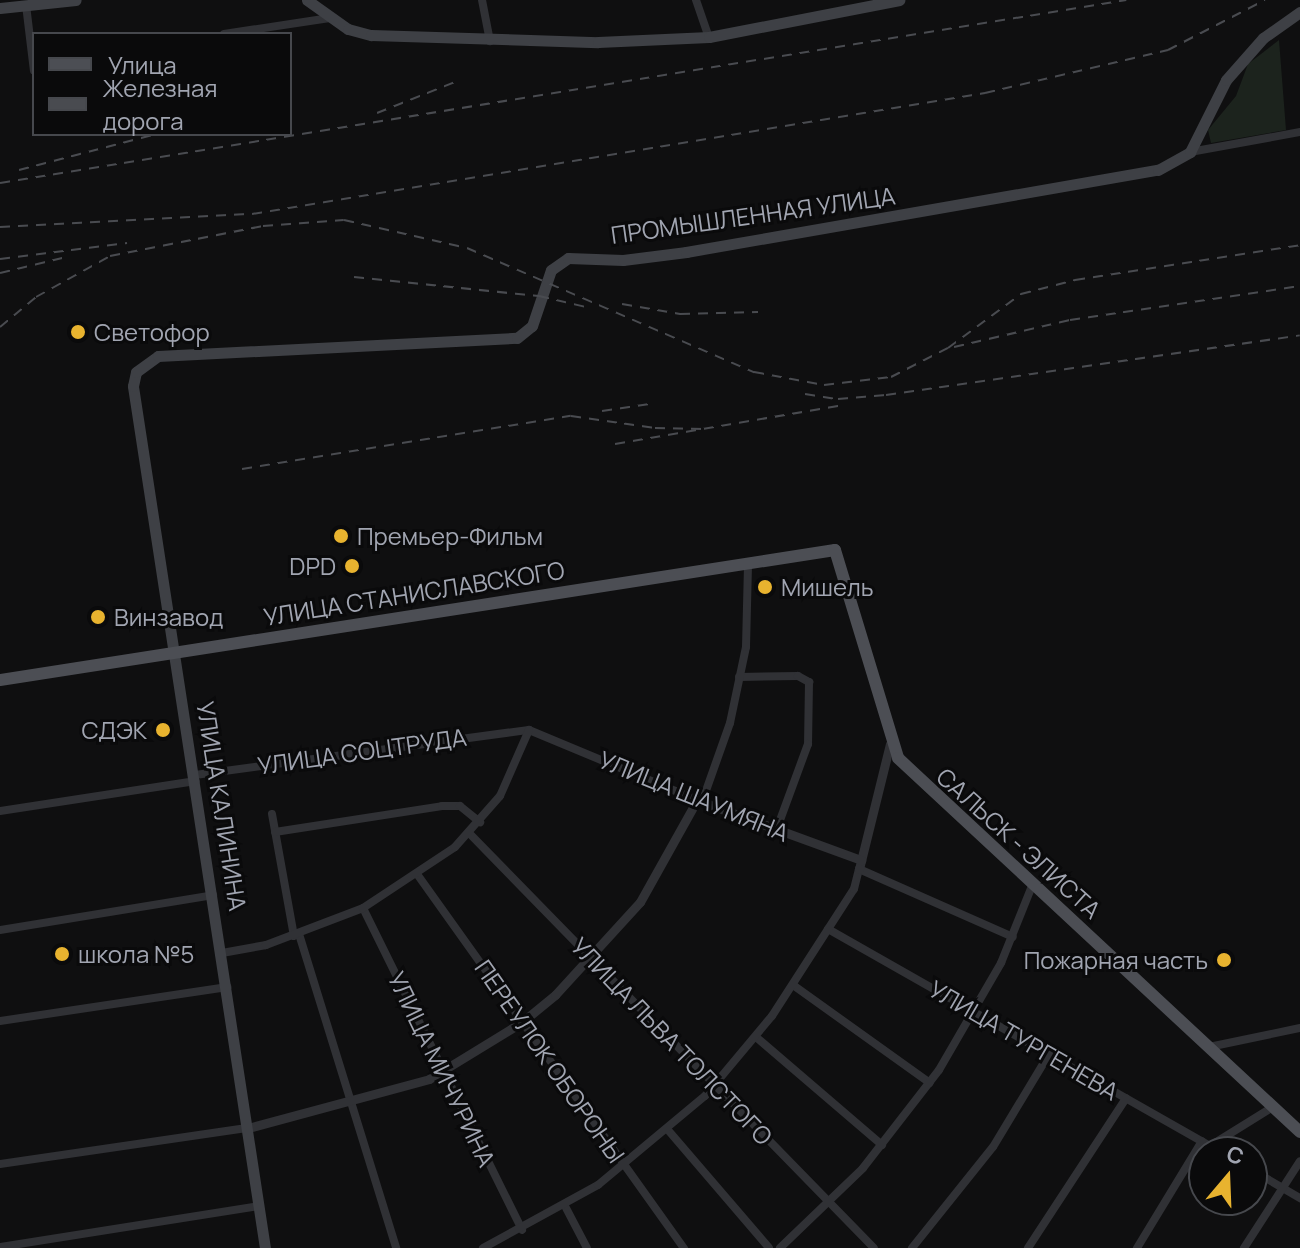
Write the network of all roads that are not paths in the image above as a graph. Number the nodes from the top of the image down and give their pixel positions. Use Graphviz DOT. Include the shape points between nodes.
graph roads {
  1 [pos="76,0"];
  2 [pos="307,0"];
  3 [pos="482,0"];
  4 [pos="696,0"];
  5 [pos="899,0"];
  6 [pos="49,1"];
  7 [pos="876,2"];
  8 [pos="26,5"];
  9 [pos="0,8"];
  10 [pos="1300,12"];
  11 [pos="330,18"];
  12 [pos="237,32"];
  13 [pos="709,37"];
  14 [pos="490,41"];
  15 [pos="32,48"];
  16 [pos="1300,132"];
  17 [pos="1190,152"];
  18 [pos="136,372"];
  19 [pos="748,565"];
  20 [pos="175,652"];
  21 [pos="739,677"];
  22 [pos="0,680"];
  23 [pos="529,730"];
  24 [pos="890,744"];
  25 [pos="196,778"];
  26 [pos="699,801"];
  27 [pos="0,811"];
  28 [pos="272,814"];
  29 [pos="480,822"];
  30 [pos="776,831"];
  31 [pos="275,832"];
  32 [pos="470,834"];
  33 [pos="860,864"];
  34 [pos="417,874"];
  35 [pos="1032,886"];
  36 [pos="214,895"];
  37 [pos="363,908"];
  38 [pos="828,929"];
  39 [pos="0,930"];
  40 [pos="296,935"];
  41 [pos="1013,937"];
  42 [pos="222,953"];
  43 [pos="591,958"];
  44 [pos="793,985"];
  45 [pos="227,987"];
  46 [pos="975,1012"];
  47 [pos="0,1021"];
  48 [pos="522,1022"];
  49 [pos="1300,1028"];
  50 [pos="756,1037"];
  51 [pos="1209,1047"];
  52 [pos="1049,1054"];
  53 [pos="442,1072"];
  54 [pos="930,1083"];
  55 [pos="715,1085"];
  56 [pos="1126,1098"];
  57 [pos="351,1104"];
  58 [pos="1273,1107"];
  59 [pos="248,1128"];
  60 [pos="668,1130"];
  61 [pos="1300,1132"];
  62 [pos="1192,1136"];
  63 [pos="1220,1136"];
  64 [pos="882,1145"];
  65 [pos="1300,1161"];
  66 [pos="0,1164"];
  67 [pos="625,1166"];
  68 [pos="1188,1171"];
  69 [pos="1268,1179"];
  70 [pos="1283,1188"];
  71 [pos="1300,1198"];
  72 [pos="830,1202"];
  73 [pos="259,1206"];
  74 [pos="565,1206"];
  75 [pos="522,1230"];
  76 [pos="0,1247"];
  77 [pos="265,1248"];
  78 [pos="396,1248"];
  79 [pos="483,1248"];
  80 [pos="587,1248"];
  81 [pos="684,1248"];
  82 [pos="769,1248"];
  83 [pos="780,1248"];
  84 [pos="874,1248"];
  85 [pos="912,1248"];
  86 [pos="1028,1248"];
  87 [pos="1137,1248"];
  88 [pos="1244,1248"];
  1 -- 6 [label="main road"];
  2 -- 11 [label="main road"];
  3 -- 14 [label="street"];
  4 -- 13 [label="street"];
  5 -- 7 [label="main road"];
  6 -- 8 [label="main road"];
  7 -- 13 [label="main road"];
  8 -- 9 [label="main road"];
  8 -- 15 [label="street"];
  10 -- 17 [label="main road" via="1263,38 1226,80"];
  11 -- 12 [label="street"];
  11 -- 14 [label="main road" via="371,35"];
  13 -- 14 [label="main road"];
  16 -- 17 [label="street"];
  17 -- 18 [label="main road, ПРОМЫШЛЕННАЯ УЛИЦА" via="1158,170 839,227 623,260 568,258 551,270 532,326 517,338 158,356"];
  18 -- 20 [label="main road, УЛИЦА КАЛИНИНА" via="133,386"];
  19 -- 20 [label="main road, УЛИЦА СТАНИСЛАВСКОГО"];
  19 -- 21 [label="street" via="746,647"];
  19 -- 24 [label="main road, УЛИЦА СТАНИСЛАВСКОГО" via="835,550"];
  20 -- 22 [label="main road, УЛИЦА СТАНИСЛАВСКОГО"];
  20 -- 25 [label="main road, УЛИЦА КАЛИНИНА"];
  21 -- 26 [label="street"];
  21 -- 30 [label="street" via="798,676 809,682 808,744"];
  23 -- 25 [label="street, УЛИЦА СОЦТРУДА"];
  23 -- 26 [label="street, УЛИЦА ШАУМЯНА"];
  23 -- 29 [label="street" via="500,796"];
  24 -- 33 [label="street"];
  24 -- 35 [label="main road, САЛЬСК - ЭЛИСТА" via="918,781"];
  25 -- 27 [label="street, УЛИЦА СОЦТРУДА"];
  25 -- 36 [label="main road, УЛИЦА КАЛИНИНА"];
  26 -- 30 [label="street, УЛИЦА ШАУМЯНА"];
  26 -- 43 [label="street" via="655,882"];
  28 -- 31 [label="street"];
  29 -- 31 [label="street" via="460,806 442,806"];
  29 -- 32 [label="street"];
  30 -- 33 [label="street, УЛИЦА ШАУМЯНА"];
  31 -- 40 [label="street"];
  32 -- 34 [label="street"];
  32 -- 43 [label="street, УЛИЦА ЛЬВА ТОЛСТОГО"];
  33 -- 38 [label="street" via="854,889"];
  33 -- 41 [label="street, УЛИЦА ШАУМЯНА"];
  34 -- 37 [label="street"];
  34 -- 48 [label="street, ПЕРЕУЛОК ОБОРОНЫ"];
  35 -- 41 [label="street"];
  35 -- 51 [label="main road, САЛЬСК - ЭЛИСТА"];
  36 -- 39 [label="street"];
  36 -- 42 [label="main road, УЛИЦА КАЛИНИНА"];
  37 -- 40 [label="street"];
  37 -- 53 [label="street, УЛИЦА МИЧУРИНА"];
  38 -- 44 [label="street"];
  38 -- 46 [label="street, УЛИЦА ТУРГЕНЕВА"];
  40 -- 42 [label="street"];
  40 -- 57 [label="street"];
  41 -- 46 [label="street"];
  42 -- 45 [label="main road, УЛИЦА КАЛИНИНА"];
  43 -- 48 [label="street"];
  43 -- 55 [label="street, УЛИЦА ЛЬВА ТОЛСТОГО"];
  44 -- 50 [label="street"];
  44 -- 54 [label="street"];
  45 -- 47 [label="street"];
  45 -- 59 [label="main road, УЛИЦА КАЛИНИНА"];
  46 -- 52 [label="street, УЛИЦА ТУРГЕНЕВА"];
  46 -- 54 [label="street"];
  48 -- 53 [label="street"];
  48 -- 67 [label="street, ПЕРЕУЛОК ОБОРОНЫ"];
  49 -- 51 [label="street"];
  50 -- 55 [label="street"];
  50 -- 64 [label="street"];
  51 -- 58 [label="main road, САЛЬСК - ЭЛИСТА"];
  52 -- 56 [label="street, УЛИЦА ТУРГЕНЕВА"];
  52 -- 85 [label="street" via="993,1147"];
  53 -- 57 [label="street"];
  53 -- 75 [label="street, УЛИЦА МИЧУРИНА"];
  54 -- 64 [label="street"];
  55 -- 60 [label="street"];
  55 -- 72 [label="street, УЛИЦА ЛЬВА ТОЛСТОГО"];
  56 -- 62 [label="street, УЛИЦА ТУРГЕНЕВА"];
  56 -- 86 [label="street"];
  57 -- 59 [label="street"];
  57 -- 78 [label="street"];
  58 -- 61 [label="main road, САЛЬСК - ЭЛИСТА"];
  58 -- 63 [label="street"];
  59 -- 66 [label="street"];
  59 -- 73 [label="main road, УЛИЦА КАЛИНИНА"];
  60 -- 67 [label="street"];
  60 -- 82 [label="street"];
  64 -- 72 [label="street"];
  65 -- 70 [label="street"];
  67 -- 74 [label="street"];
  67 -- 81 [label="street, ПЕРЕУЛОК ОБОРОНЫ"];
  68 -- 87 [label="street"];
  69 -- 70 [label="street"];
  70 -- 71 [label="street"];
  70 -- 88 [label="street"];
  72 -- 83 [label="street"];
  72 -- 84 [label="street, УЛИЦА ЛЬВА ТОЛСТОГО"];
  73 -- 76 [label="street"];
  73 -- 77 [label="main road, УЛИЦА КАЛИНИНА"];
  74 -- 75 [label="street"];
  74 -- 80 [label="street"];
  75 -- 79 [label="street"];
}
